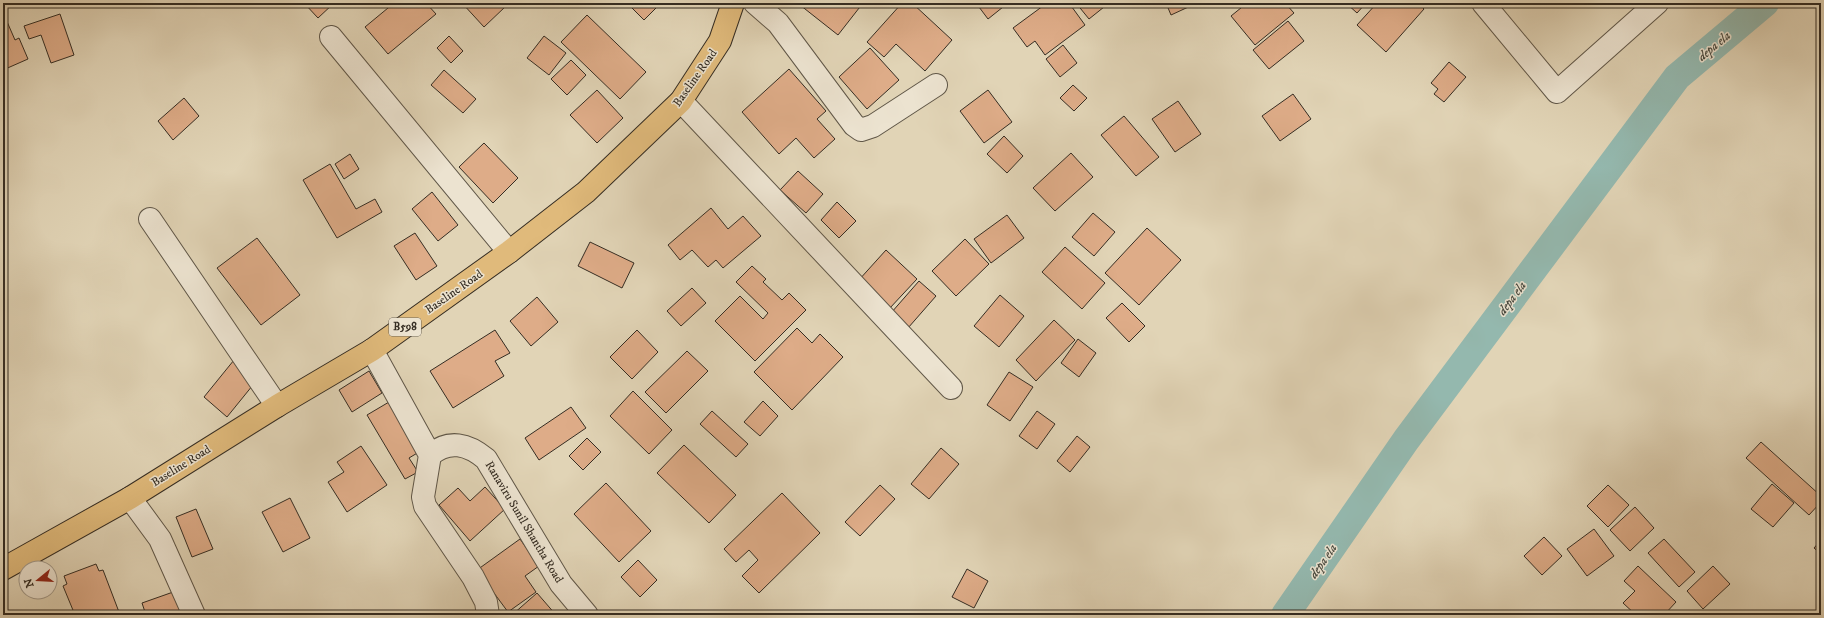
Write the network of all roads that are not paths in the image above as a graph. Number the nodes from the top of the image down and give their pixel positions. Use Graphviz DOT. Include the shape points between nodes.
graph roads {
  1 [pos="733,3"];
  2 [pos="755,3"];
  3 [pos="1483,3"];
  4 [pos="1657,3"];
  5 [pos="331,37"];
  6 [pos="936,85"];
  7 [pos="681,101"];
  8 [pos="150,219"];
  9 [pos="509,252"];
  10 [pos="372,350"];
  11 [pos="951,388"];
  12 [pos="277,406"];
  13 [pos="430,455"];
  14 [pos="130,498"];
  15 [pos="3,568"];
  16 [pos="194,615"];
  17 [pos="488,615"];
  18 [pos="587,615"];
  1 -- 7 [label="main road, Baseline Road / B598" via="720,41"];
  2 -- 6 [label="street" via="778,23 854,125 861,130 873,126"];
  3 -- 4 [label="street" via="1557,92"];
  5 -- 9 [label="street"];
  7 -- 9 [label="main road, Baseline Road / B598" via="586,192"];
  7 -- 11 [label="street"];
  8 -- 12 [label="street"];
  9 -- 10 [label="main road, Baseline Road / B598"];
  10 -- 12 [label="main road, Baseline Road / B598"];
  10 -- 13 [label="street"];
  12 -- 14 [label="main road, Baseline Road / B598"];
  13 -- 17 [label="street" via="423,497 424,506 473,577 486,602"];
  13 -- 18 [label="street, Ranaviru Sunil Shantha Road" via="438,448 450,445 476,450 486,458 561,584"];
  14 -- 15 [label="main road, Baseline Road / B598"];
  14 -- 16 [label="street" via="160,539"];
}
